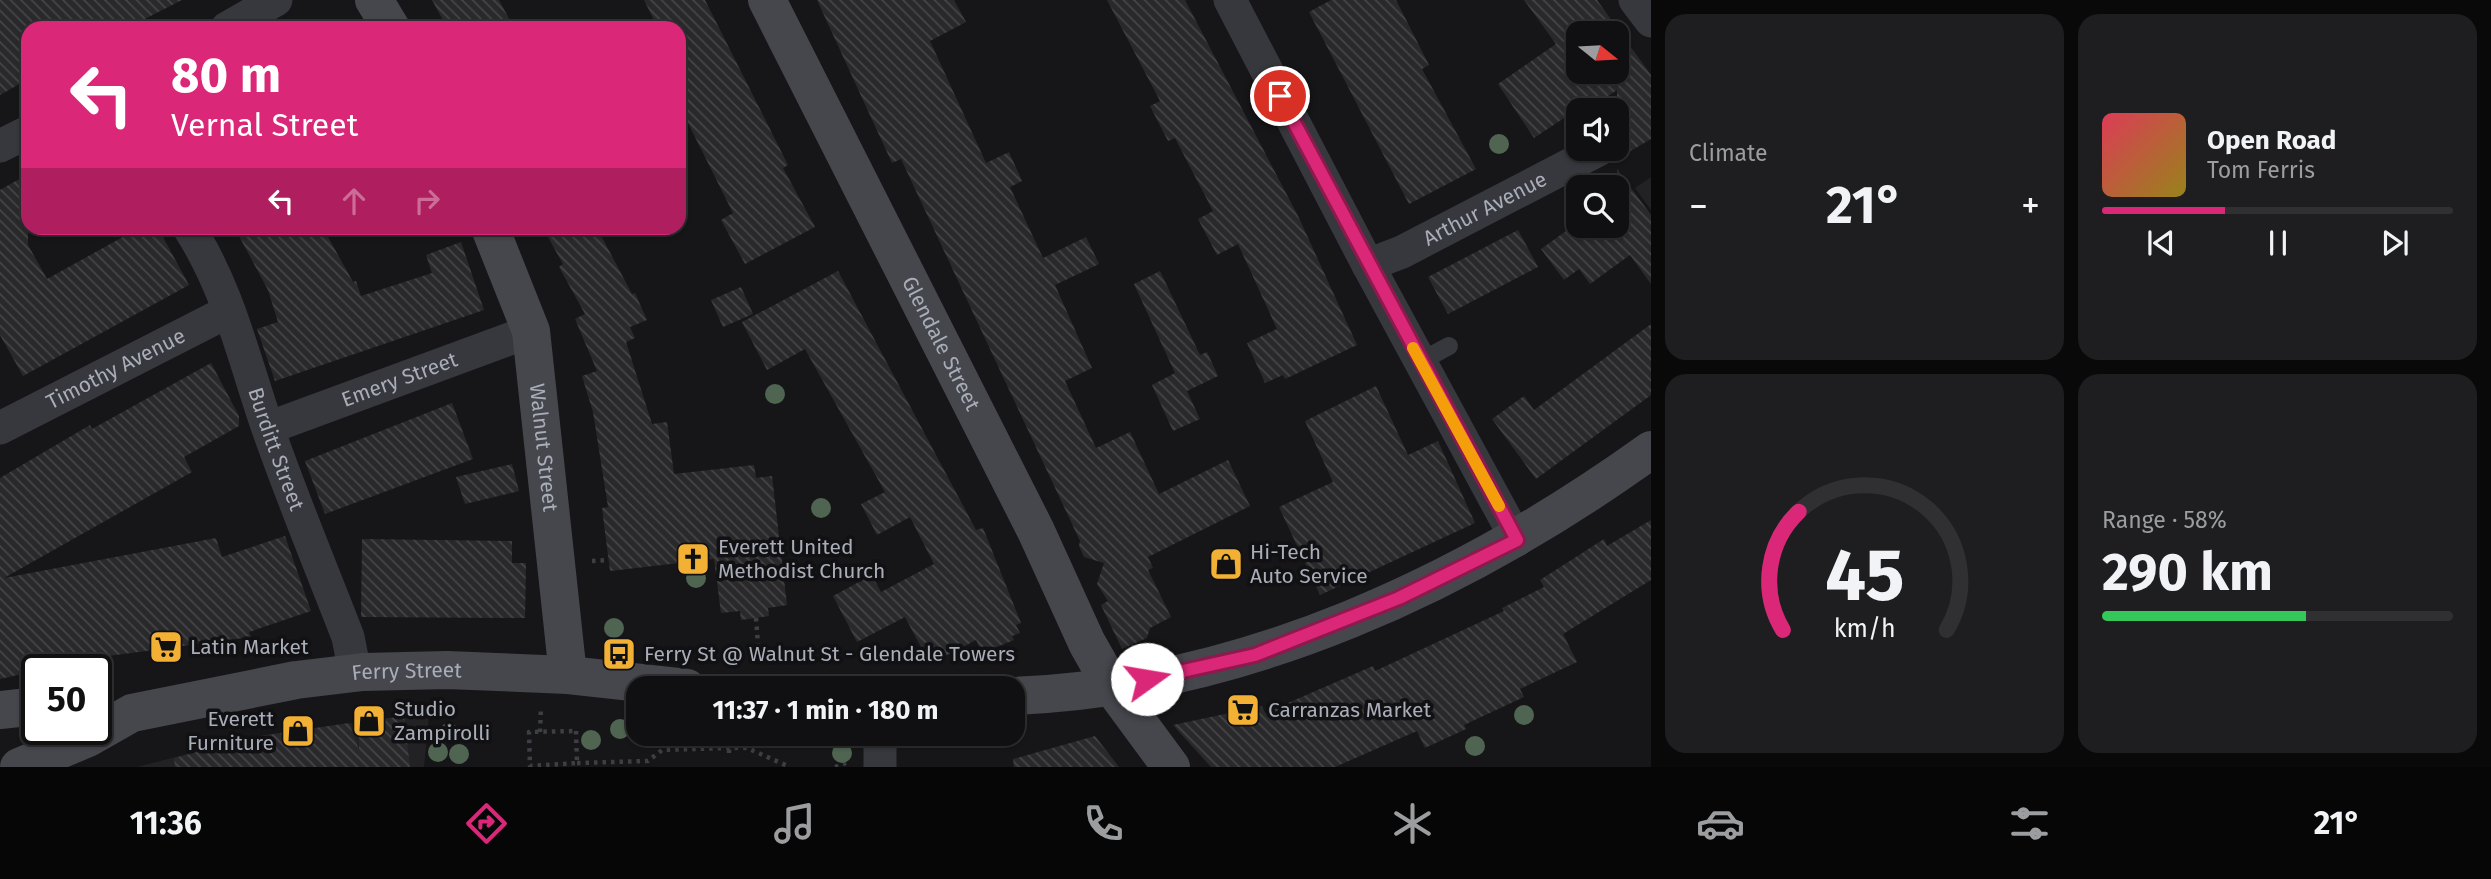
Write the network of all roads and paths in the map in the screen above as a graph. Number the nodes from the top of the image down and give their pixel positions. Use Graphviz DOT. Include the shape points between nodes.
graph roads {
  1 [pos="276,0"];
  2 [pos="374,0"];
  3 [pos="767,0"];
  4 [pos="1230,0"];
  5 [pos="1635,0"];
  6 [pos="238,21"];
  7 [pos="387,21"];
  8 [pos="1651,21"];
  9 [pos="21,136"];
  10 [pos="0,146"];
  11 [pos="1577,161"];
  12 [pos="193,235"];
  13 [pos="494,235"];
  14 [pos="1368,265"];
  15 [pos="229,311"];
  16 [pos="530,331"];
  17 [pos="1450,346"];
  18 [pos="1420,362"];
  19 [pos="0,428"];
  20 [pos="268,428"];
  21 [pos="1650,452"];
  22 [pos="1517,540"];
  23 [pos="609,560"];
  24 [pos="598,561"];
  25 [pos="756,618"];
  26 [pos="759,657"];
  27 [pos="355,673"];
  28 [pos="568,675"];
  29 [pos="626,681"];
  30 [pos="1112,687"];
  31 [pos="1025,695"];
  32 [pos="21,708"];
  33 [pos="0,710"];
  34 [pos="114,710"];
  35 [pos="729,746"];
  36 [pos="880,746"];
  37 [pos="729,750"];
  38 [pos="577,763"];
  39 [pos="530,766"];
  40 [pos="19,767"];
  41 [pos="790,767"];
  42 [pos="880,767"];
  43 [pos="1171,767"];
  1 -- 6 [label="street"];
  2 -- 7 [label="main road"];
  3 -- 30 [label="main road, Glendale Street"];
  4 -- 14 [label="street"];
  5 -- 8 [label="street"];
  9 -- 10 [label="street"];
  11 -- 14 [label="street, Arthur Avenue" via="1402,252"];
  12 -- 15 [label="street, Burditt Street" via="209,260"];
  13 -- 16 [label="main road, Walnut Street"];
  14 -- 18 [label="street"];
  15 -- 19 [label="street, Timothy Avenue"];
  15 -- 20 [label="street, Burditt Street"];
  16 -- 20 [label="street, Emery Street"];
  16 -- 28 [label="main road, Walnut Street"];
  17 -- 18 [label="lane"];
  18 -- 22 [label="street"];
  20 -- 27 [label="street, Burditt Street" via="348,637"];
  21 -- 22 [label="main road"];
  22 -- 30 [label="main road" via="1399,598 1255,655"];
  23 -- 24 [label="path"];
  25 -- 26 [label="path"];
  27 -- 28 [label="main road, Ferry Street" via="446,670"];
  27 -- 34 [label="main road, Ferry Street"];
  28 -- 29 [label="main road, Ferry Street"];
  30 -- 31 [label="main road"];
  30 -- 43 [label="main road, Glendale Street"];
  32 -- 33 [label="main road"];
  34 -- 40 [label="main road, Ferry Street" via="88,738"];
  35 -- 37 [label="path"];
  36 -- 42 [label="street"];
  37 -- 38 [label="path" via="662,750 648,761"];
  37 -- 41 [label="path" via="747,748"];
  38 -- 39 [label="path"];
  38 -- 39 [label="path" via="576,731 529,733"];
}
